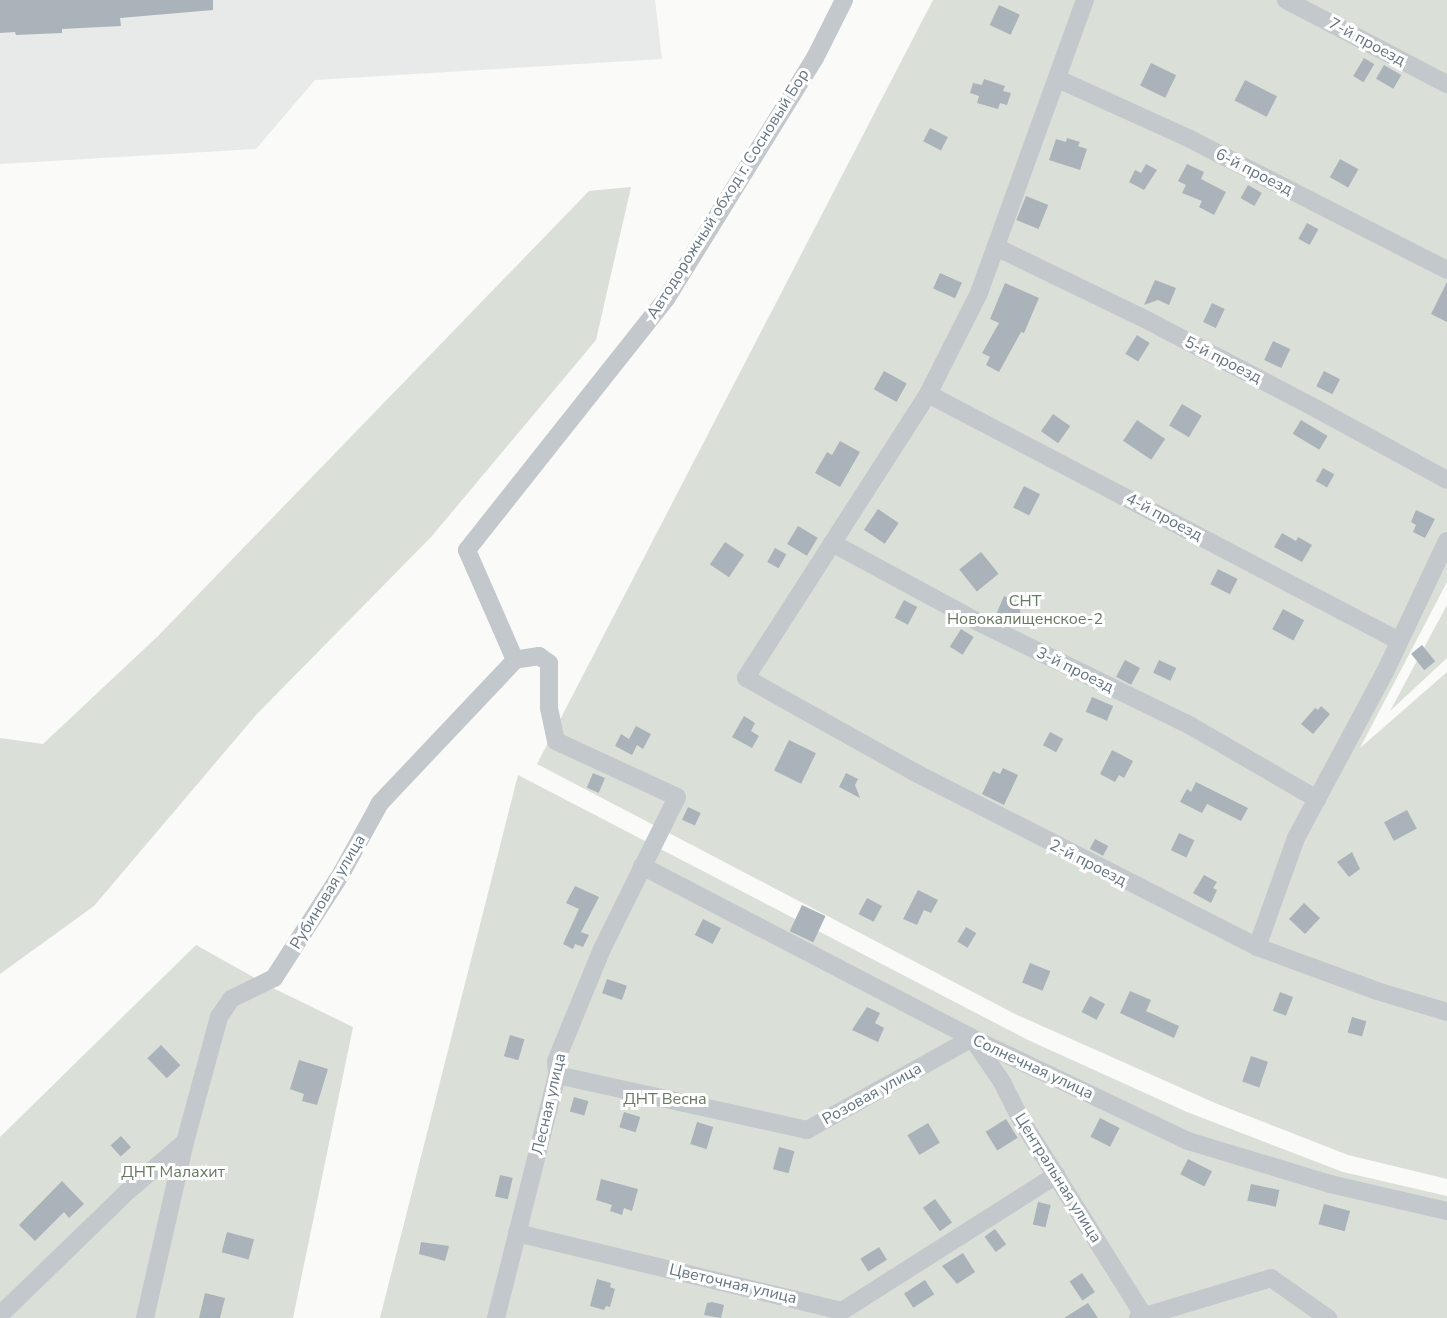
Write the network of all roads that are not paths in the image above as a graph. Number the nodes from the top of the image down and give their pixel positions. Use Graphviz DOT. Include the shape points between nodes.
graph roads {
  1 [pos="844,0"];
  2 [pos="1085,0"];
  3 [pos="1286,0"];
  4 [pos="1058,79"];
  5 [pos="1447,84"];
  6 [pos="996,247"];
  7 [pos="1447,270"];
  8 [pos="928,394"];
  9 [pos="1447,480"];
  10 [pos="1447,541"];
  11 [pos="832,543"];
  12 [pos="1399,641"];
  13 [pos="515,660"];
  14 [pos="1317,800"];
  15 [pos="642,866"];
  16 [pos="1257,946"];
  17 [pos="1447,1012"];
  18 [pos="972,1038"];
  19 [pos="557,1075"];
  20 [pos="185,1142"];
  21 [pos="1056,1175"];
  22 [pos="1447,1211"];
  23 [pos="517,1233"];
  24 [pos="0,1315"];
  25 [pos="1142,1317"];
  26 [pos="145,1318"];
  27 [pos="496,1318"];
  28 [pos="1328,1318"];
  1 -- 13 [label="street, Автодорожный обход г. Сосновый Бор" via="815,58 666,299 467,550"];
  2 -- 4 [label="street"];
  3 -- 5 [label="street, 7-й проезд"];
  4 -- 6 [label="street"];
  4 -- 7 [label="street, 6-й проезд" via="1190,139"];
  6 -- 8 [label="street" via="979,293"];
  6 -- 9 [label="street, 5-й проезд" via="1172,333"];
  8 -- 11 [label="street"];
  8 -- 12 [label="street, 4-й проезд"];
  10 -- 12 [label="street"];
  11 -- 14 [label="street, 3-й проезд" via="978,622 1191,726"];
  11 -- 16 [label="street, 2-й проезд" via="746,678 914,772"];
  12 -- 14 [label="street"];
  13 -- 15 [label="street, Лесная улица" via="539,656 549,663 549,707 556,741 677,797"];
  13 -- 20 [label="street, Рубиновая улица" via="380,803 274,978 231,999 219,1017"];
  14 -- 16 [label="street" via="1296,838"];
  15 -- 18 [label="street, Солнечная улица"];
  15 -- 19 [label="street, Лесная улица" via="556,1060"];
  16 -- 17 [label="street, 2-й проезд" via="1377,991"];
  18 -- 19 [label="street, Розовая улица" via="807,1130"];
  18 -- 21 [label="street, Центральная улица"];
  18 -- 22 [label="street, Солнечная улица" via="1188,1141 1330,1184"];
  19 -- 23 [label="street, Лесная улица"];
  20 -- 24 [label="street" via="128,1191"];
  20 -- 26 [label="street, Рубиновая улица"];
  21 -- 23 [label="street, Цветочная улица" via="842,1311"];
  21 -- 25 [label="street, Центральная улица"];
  23 -- 27 [label="street, Лесная улица"];
  25 -- 28 [label="street" via="1271,1278"];
}
